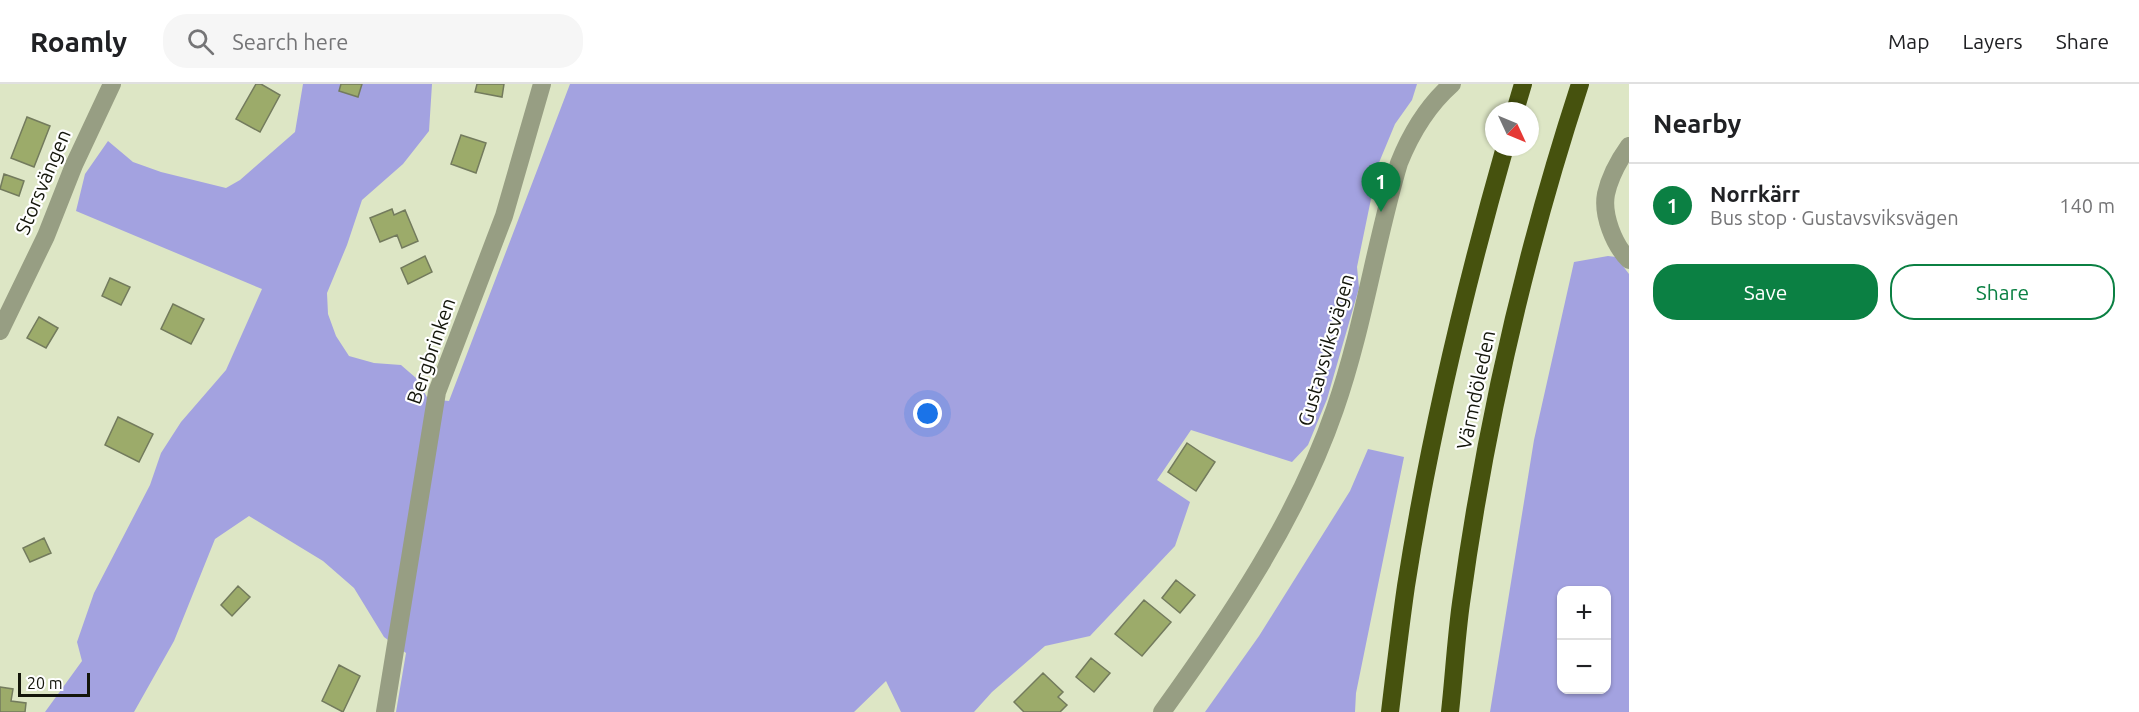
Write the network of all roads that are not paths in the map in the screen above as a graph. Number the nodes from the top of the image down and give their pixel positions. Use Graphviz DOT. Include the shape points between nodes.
graph roads {
  1 [pos="112,84"];
  2 [pos="542,84"];
  3 [pos="1452,84"];
  4 [pos="1523,84"];
  5 [pos="1580,84"];
  6 [pos="1518,102"];
  7 [pos="1629,146"];
  8 [pos="1502,156"];
  9 [pos="1629,260"];
  10 [pos="0,331"];
  11 [pos="385,712"];
  12 [pos="1162,712"];
  13 [pos="1390,712"];
  14 [pos="1450,712"];
  1 -- 10 [label="street, Storsvängen"];
  2 -- 11 [label="street, Bergbrinken" via="504,216 437,392"];
  3 -- 12 [label="street, Gustavsviksvägen" via="1425,113 1399,163 1348,370 1312,468 1246,587"];
  4 -- 6 [label="highway"];
  5 -- 14 [label="highway, Värmdöleden" via="1534,241 1501,378 1463,593"];
  7 -- 9 [label="street" via="1616,164 1606,195 1609,226"];
  8 -- 13 [label="highway, Värmdöleden" via="1475,253 1433,438 1406,585"];
}
